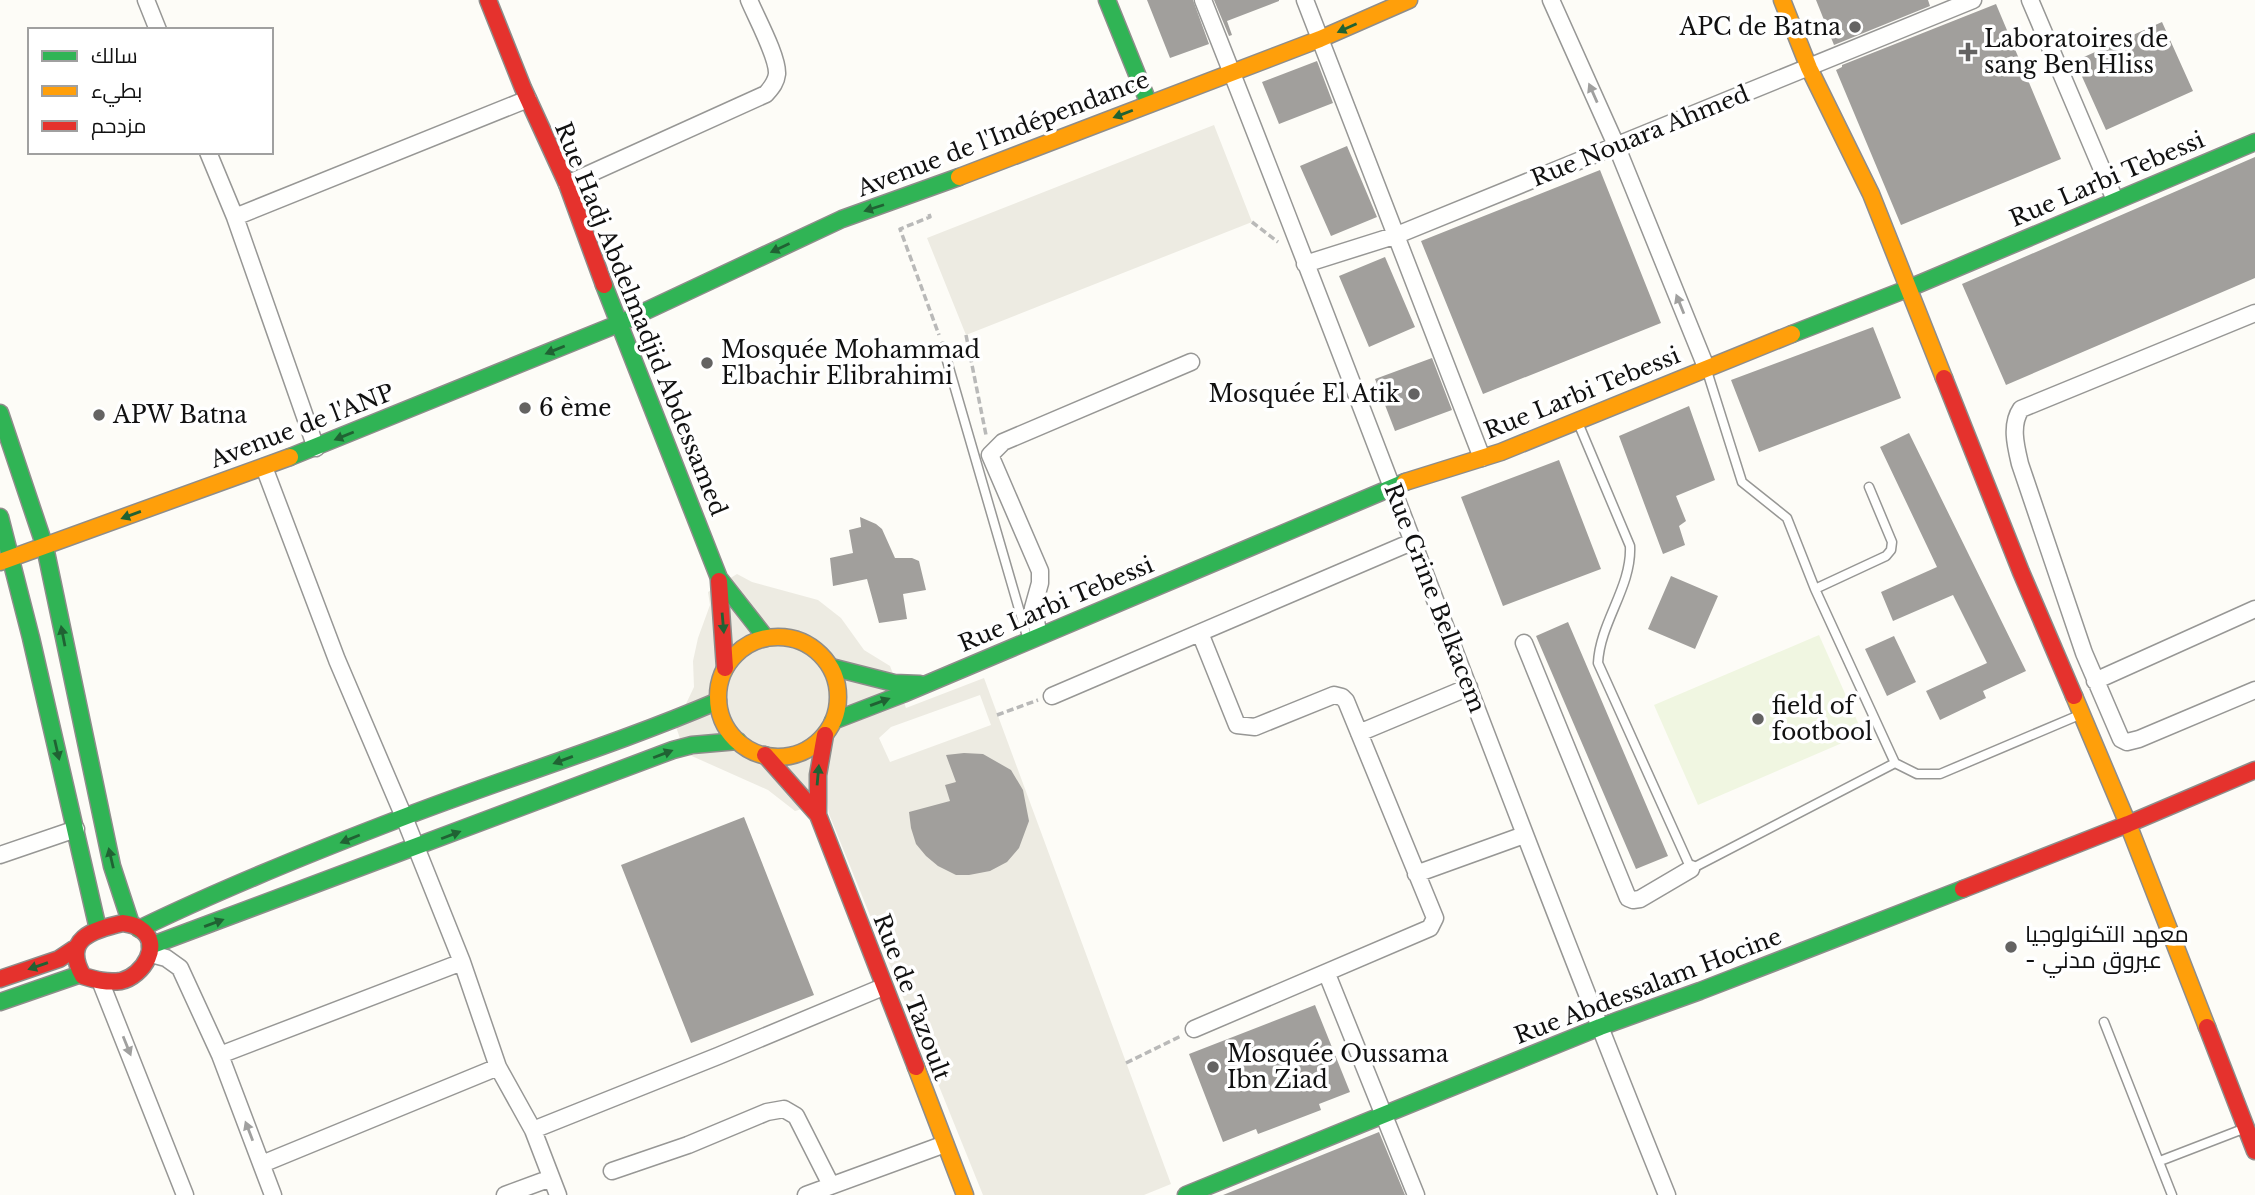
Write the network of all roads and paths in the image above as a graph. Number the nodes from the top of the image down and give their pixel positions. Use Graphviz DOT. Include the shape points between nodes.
graph roads {
  1 [pos="146,0"];
  2 [pos="488,0"];
  3 [pos="748,0"];
  4 [pos="1107,0"];
  5 [pos="1203,0"];
  6 [pos="1305,0"];
  7 [pos="1409,0"];
  8 [pos="1552,0"];
  9 [pos="1782,0"];
  10 [pos="1973,0"];
  11 [pos="2030,0"];
  12 [pos="158,28"];
  13 [pos="1320,39"];
  14 [pos="1809,68"];
  15 [pos="1231,71"];
  16 [pos="528,99"];
  17 [pos="1149,104"];
  18 [pos="2255,142"];
  19 [pos="1616,145"];
  20 [pos="209,154"];
  21 [pos="567,184"];
  22 [pos="920,192"];
  23 [pos="2115,200"];
  24 [pos="235,217"];
  25 [pos="1397,235"];
  26 [pos="1305,264"];
  27 [pos="1907,289"];
  28 [pos="2255,313"];
  29 [pos="618,324"];
  30 [pos="966,335"];
  31 [pos="943,347"];
  32 [pos="1191,362"];
  33 [pos="1706,367"];
  34 [pos="0,413"];
  35 [pos="1578,422"];
  36 [pos="316,448"];
  37 [pos="989,454"];
  38 [pos="1482,458"];
  39 [pos="264,467"];
  40 [pos="1393,486"];
  41 [pos="1869,487"];
  42 [pos="0,517"];
  43 [pos="1414,541"];
  44 [pos="45,547"];
  45 [pos="5,560"];
  46 [pos="719,578"];
  47 [pos="1815,589"];
  48 [pos="2255,610"];
  49 [pos="1200,633"];
  50 [pos="1033,637"];
  51 [pos="766,638"];
  52 [pos="1524,643"];
  53 [pos="831,667"];
  54 [pos="725,668"];
  55 [pos="2095,681"];
  56 [pos="926,684"];
  57 [pos="1469,687"];
  58 [pos="2255,690"];
  59 [pos="1052,696"];
  60 [pos="718,701"];
  61 [pos="77,704"];
  62 [pos="47,707"];
  63 [pos="997,715"];
  64 [pos="2081,715"];
  65 [pos="829,728"];
  66 [pos="1359,733"];
  67 [pos="738,741"];
  68 [pos="765,755"];
  69 [pos="1895,763"];
  70 [pos="2255,770"];
  71 [pos="818,815"];
  72 [pos="404,817"];
  73 [pos="2128,824"];
  74 [pos="76,830"];
  75 [pos="1524,835"];
  76 [pos="417,848"];
  77 [pos="0,855"];
  78 [pos="1690,869"];
  79 [pos="1416,874"];
  80 [pos="135,926"];
  81 [pos="98,929"];
  82 [pos="74,949"];
  83 [pos="151,950"];
  84 [pos="462,962"];
  85 [pos="81,974"];
  86 [pos="1327,974"];
  87 [pos="0,979"];
  88 [pos="101,983"];
  89 [pos="883,986"];
  90 [pos="0,1002"];
  91 [pos="2104,1022"];
  92 [pos="1600,1027"];
  93 [pos="1194,1029"];
  94 [pos="220,1055"];
  95 [pos="1126,1063"];
  96 [pos="498,1067"];
  97 [pos="1385,1113"];
  98 [pos="2246,1128"];
  99 [pos="533,1130"];
  100 [pos="945,1144"];
  101 [pos="2255,1151"];
  102 [pos="2160,1161"];
  103 [pos="262,1164"];
  104 [pos="612,1171"];
  105 [pos="551,1178"];
  106 [pos="831,1185"];
  107 [pos="185,1195"];
  108 [pos="273,1195"];
  109 [pos="505,1195"];
  110 [pos="558,1195"];
  111 [pos="806,1195"];
  112 [pos="965,1195"];
  113 [pos="1189,1195"];
  114 [pos="1416,1195"];
  115 [pos="1667,1195"];
  116 [pos="2172,1195"];
  1 -- 12 [label="street"];
  2 -- 16 [label="main road, Rue Hadj Abdelmadjid Abdessamed"];
  3 -- 21 [label="street" via="776,63 776,80 770,89"];
  4 -- 17 [label="main road"];
  5 -- 15 [label="street, Rue Grine Belkacem"];
  6 -- 13 [label="street"];
  7 -- 13 [label="main road, Avenue de l'Indépendance, one-way"];
  19 -- 8 [label="street, one-way"];
  9 -- 14 [label="main road"];
  10 -- 14 [label="street, Rue Nouara Ahmed"];
  11 -- 23 [label="street"];
  13 -- 15 [label="main road, Avenue de l'Indépendance"];
  13 -- 25 [label="street"];
  14 -- 19 [label="street, Rue Nouara Ahmed"];
  14 -- 27 [label="main road" via="1871,194"];
  15 -- 17 [label="main road, Avenue de l'Indépendance"];
  15 -- 26 [label="street, Rue Grine Belkacem"];
  16 -- 21 [label="main road, Rue Hadj Abdelmadjid Abdessamed"];
  16 -- 24 [label="street"];
  17 -- 22 [label="main road, Avenue de l'Indépendance, one-way"];
  18 -- 23 [label="main road, Rue Larbi Tebessi"];
  19 -- 25 [label="street, Rue Nouara Ahmed"];
  33 -- 19 [label="street, one-way"];
  20 -- 24 [label="street"];
  21 -- 29 [label="main road, Rue Hadj Abdelmadjid Abdessamed"];
  22 -- 29 [label="main road, Avenue de l'Indépendance, one-way" via="842,219"];
  22 -- 31 [label="path" via="930,218 900,229"];
  23 -- 27 [label="main road, Rue Larbi Tebessi"];
  24 -- 36 [label="street"];
  25 -- 26 [label="street, Rue Nouara Ahmed"];
  25 -- 38 [label="street"];
  26 -- 40 [label="street, Rue Grine Belkacem"];
  27 -- 33 [label="main road, Rue Larbi Tebessi"];
  27 -- 64 [label="main road"];
  28 -- 55 [label="street" via="2018,413 2015,437 2020,464"];
  29 -- 36 [label="main road, Avenue de l'ANP, one-way"];
  29 -- 46 [label="main road, Rue Hadj Abdelmadjid Abdessamed"];
  30 -- 37 [label="path"];
  31 -- 50 [label="lane"];
  32 -- 37 [label="street" via="1003,442"];
  33 -- 35 [label="main road, Rue Larbi Tebessi"];
  33 -- 47 [label="lane" via="1742,482 1787,518"];
  34 -- 44 [label="main road"];
  35 -- 38 [label="main road, Rue Larbi Tebessi"];
  35 -- 78 [label="lane" via="1630,546 1630,563 1600,644 1598,663"];
  36 -- 39 [label="main road, Avenue de l'ANP"];
  37 -- 50 [label="street" via="1040,571"];
  38 -- 40 [label="main road, Rue Larbi Tebessi"];
  39 -- 44 [label="main road, Avenue de l'ANP, one-way"];
  39 -- 72 [label="street" via="337,660"];
  40 -- 43 [label="street, Rue Grine Belkacem"];
  40 -- 50 [label="main road, Rue Larbi Tebessi"];
  41 -- 47 [label="lane" via="1892,542 1891,550"];
  42 -- 45 [label="main road"];
  43 -- 49 [label="street"];
  43 -- 57 [label="street, Rue Grine Belkacem"];
  44 -- 45 [label="main road, Avenue de l'ANP"];
  61 -- 44 [label="main road, one-way"];
  45 -- 62 [label="main road"];
  46 -- 51 [label="main road, Rue Hadj Abdelmadjid Abdessamed"];
  46 -- 54 [label="main road, Rue Hadj Abdelmadjid Abdessamed, one-way"];
  47 -- 69 [label="lane"];
  48 -- 55 [label="street"];
  49 -- 59 [label="street"];
  49 -- 66 [label="street" via="1237,725 1255,727 1337,695 1346,701"];
  50 -- 56 [label="main road, Rue Larbi Tebessi"];
  51 -- 53 [label="main road" via="803,642"];
  51 -- 54 [label="main road" via="736,654"];
  52 -- 78 [label="street" via="1628,898 1640,900"];
  53 -- 56 [label="main road, Rue Larbi Tebessi" via="894,683"];
  53 -- 65 [label="main road" via="838,703"];
  54 -- 60 [label="main road"];
  55 -- 58 [label="street" via="2121,739 2127,742"];
  65 -- 56 [label="main road, Rue Larbi Tebessi, one-way"];
  57 -- 66 [label="street"];
  57 -- 75 [label="street, Rue Grine Belkacem"];
  59 -- 63 [label="path"];
  60 -- 67 [label="main road" via="724,723"];
  60 -- 72 [label="main road, one-way"];
  61 -- 62 [label="main road"];
  80 -- 61 [label="main road, one-way" via="112,866"];
  62 -- 74 [label="main road, one-way"];
  64 -- 69 [label="lane" via="1940,774 1917,774"];
  64 -- 73 [label="main road"];
  65 -- 68 [label="main road" via="812,746 797,753"];
  71 -- 65 [label="main road, Rue de Tazoult, one-way" via="818,775"];
  66 -- 79 [label="street"];
  67 -- 68 [label="main road"];
  76 -- 67 [label="main road, one-way" via="673,750"];
  68 -- 71 [label="main road, Rue de Tazoult"];
  69 -- 78 [label="lane"];
  70 -- 73 [label="main road, Rue Abdessalam Hocine"];
  71 -- 89 [label="main road, Rue de Tazoult"];
  72 -- 76 [label="street"];
  72 -- 80 [label="main road, one-way"];
  73 -- 92 [label="main road, Rue Abdessalam Hocine"];
  73 -- 98 [label="main road"];
  74 -- 77 [label="street"];
  74 -- 81 [label="main road"];
  75 -- 79 [label="street"];
  75 -- 92 [label="street, Rue Grine Belkacem"];
  83 -- 76 [label="main road, one-way"];
  76 -- 84 [label="street"];
  79 -- 86 [label="street" via="1434,914 1433,925"];
  80 -- 81 [label="main road" via="123,923"];
  80 -- 83 [label="main road" via="149,939"];
  81 -- 82 [label="main road"];
  82 -- 85 [label="main road"];
  82 -- 87 [label="main road, one-way" via="59,959"];
  83 -- 88 [label="main road" via="138,974"];
  83 -- 94 [label="street" via="180,968"];
  84 -- 94 [label="street"];
  84 -- 96 [label="street"];
  85 -- 88 [label="main road"];
  85 -- 90 [label="main road"];
  86 -- 93 [label="street"];
  86 -- 97 [label="street"];
  88 -- 107 [label="street, one-way"];
  89 -- 99 [label="street"];
  89 -- 100 [label="main road, Rue de Tazoult"];
  91 -- 102 [label="lane"];
  92 -- 97 [label="main road, Rue Abdessalam Hocine"];
  92 -- 115 [label="street, Rue Grine Belkacem"];
  93 -- 95 [label="path"];
  103 -- 94 [label="street, one-way"];
  96 -- 99 [label="street"];
  96 -- 103 [label="street"];
  97 -- 113 [label="main road, Rue Abdessalam Hocine"];
  97 -- 114 [label="street"];
  98 -- 101 [label="main road"];
  98 -- 102 [label="lane"];
  99 -- 105 [label="street"];
  100 -- 106 [label="street"];
  100 -- 112 [label="main road, Rue de Tazoult"];
  102 -- 116 [label="lane"];
  103 -- 108 [label="street"];
  104 -- 106 [label="street" via="784,1109 796,1116"];
  105 -- 109 [label="street"];
  105 -- 110 [label="street"];
  106 -- 111 [label="street"];
}
